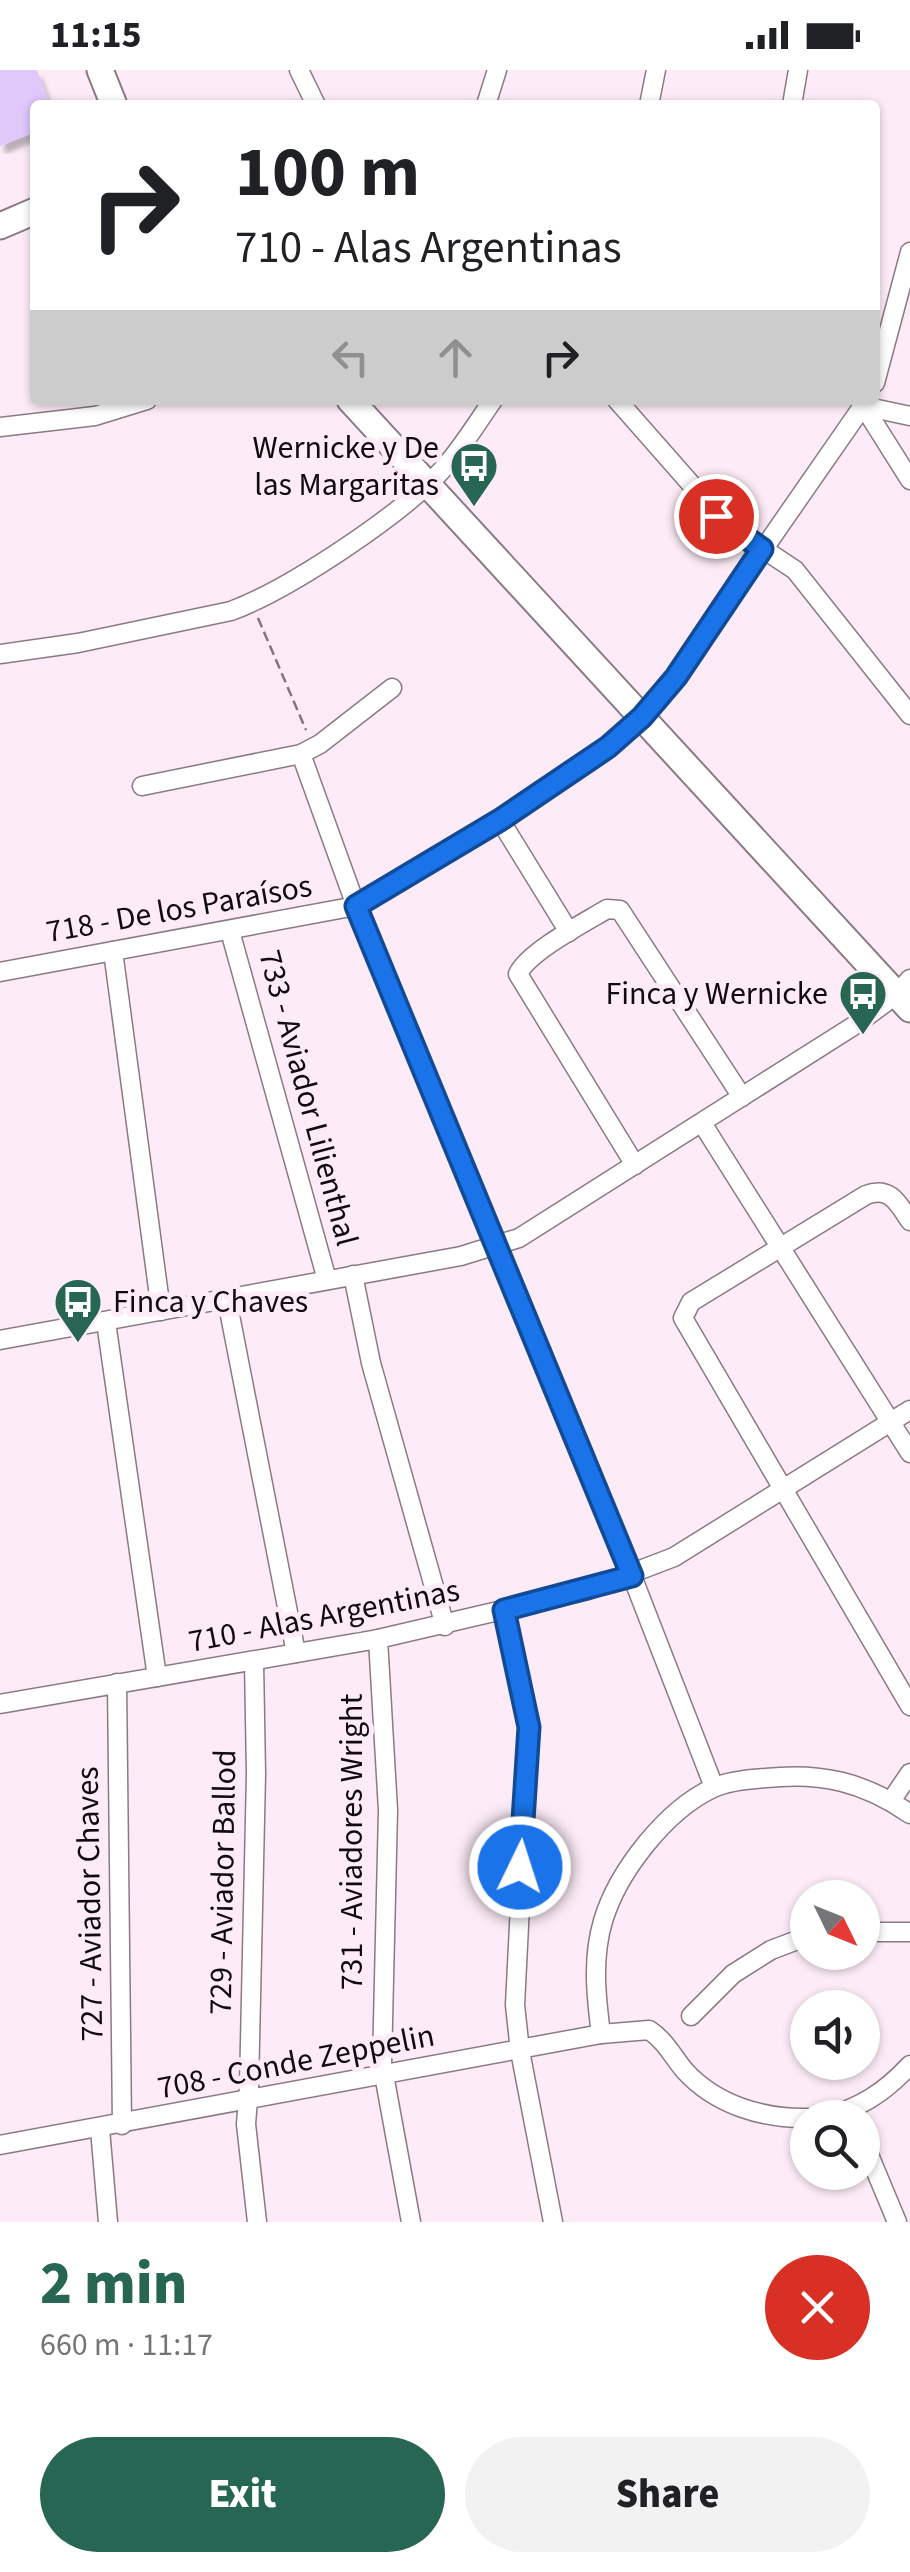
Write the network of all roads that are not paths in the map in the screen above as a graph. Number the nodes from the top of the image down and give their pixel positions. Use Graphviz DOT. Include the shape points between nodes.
graph roads {
  1 [pos="100,70"];
  2 [pos="300,70"];
  3 [pos="497,70"];
  4 [pos="656,70"];
  5 [pos="798,70"];
  6 [pos="112,100"];
  7 [pos="314,100"];
  8 [pos="488,100"];
  9 [pos="649,100"];
  10 [pos="793,100"];
  11 [pos="30,213"];
  12 [pos="0,226"];
  13 [pos="910,252"];
  14 [pos="907,279"];
  15 [pos="880,368"];
  16 [pos="131,405"];
  17 [pos="355,405"];
  18 [pos="490,405"];
  19 [pos="622,405"];
  20 [pos="860,405"];
  21 [pos="864,405"];
  22 [pos="872,405"];
  23 [pos="910,416"];
  24 [pos="0,427"];
  25 [pos="910,480"];
  26 [pos="430,484"];
  27 [pos="762,549"];
  28 [pos="0,654"];
  29 [pos="392,688"];
  30 [pos="910,715"];
  31 [pos="642,717"];
  32 [pos="301,754"];
  33 [pos="142,786"];
  34 [pos="500,820"];
  35 [pos="356,906"];
  36 [pos="230,931"];
  37 [pos="569,932"];
  38 [pos="113,951"];
  39 [pos="0,972"];
  40 [pos="906,994"];
  41 [pos="742,1097"];
  42 [pos="702,1123"];
  43 [pos="635,1166"];
  44 [pos="910,1221"];
  45 [pos="496,1246"];
  46 [pos="779,1248"];
  47 [pos="353,1275"];
  48 [pos="327,1280"];
  49 [pos="227,1300"];
  50 [pos="161,1311"];
  51 [pos="106,1322"];
  52 [pos="0,1340"];
  53 [pos="910,1410"];
  54 [pos="890,1422"];
  55 [pos="910,1453"];
  56 [pos="782,1490"];
  57 [pos="632,1576"];
  58 [pos="504,1610"];
  59 [pos="445,1626"];
  60 [pos="378,1639"];
  61 [pos="296,1653"];
  62 [pos="254,1662"];
  63 [pos="157,1677"];
  64 [pos="117,1684"];
  65 [pos="0,1704"];
  66 [pos="910,1706"];
  67 [pos="910,1773"];
  68 [pos="714,1788"];
  69 [pos="891,1801"];
  70 [pos="910,1814"];
  71 [pos="880,1932"];
  72 [pos="910,1932"];
  73 [pos="790,1943"];
  74 [pos="691,2016"];
  75 [pos="602,2034"];
  76 [pos="520,2051"];
  77 [pos="910,2065"];
  78 [pos="384,2076"];
  79 [pos="872,2100"];
  80 [pos="247,2102"];
  81 [pos="790,2116"];
  82 [pos="122,2124"];
  83 [pos="100,2129"];
  84 [pos="0,2145"];
  85 [pos="880,2181"];
  86 [pos="108,2222"];
  87 [pos="257,2222"];
  88 [pos="411,2222"];
  89 [pos="553,2222"];
  90 [pos="897,2222"];
  1 -- 6 [label="street"];
  2 -- 7 [label="street"];
  3 -- 8 [label="street"];
  4 -- 9 [label="street"];
  5 -- 10 [label="street"];
  11 -- 12 [label="street"];
  13 -- 14 [label="street"];
  14 -- 15 [label="street"];
  16 -- 24 [label="street"];
  17 -- 26 [label="street"];
  18 -- 26 [label="street"];
  19 -- 27 [label="street" via="716,516"];
  20 -- 27 [label="street, 718 - De los Paraísos"];
  21 -- 25 [label="street"];
  22 -- 23 [label="street"];
  26 -- 28 [label="street" via="252,603"];
  26 -- 31 [label="street"];
  27 -- 30 [label="street" via="806,581"];
  27 -- 31 [label="street, 718 - De los Paraísos"];
  29 -- 32 [label="street"];
  31 -- 34 [label="street, 718 - De los Paraísos"];
  31 -- 40 [label="street"];
  32 -- 33 [label="street"];
  32 -- 35 [label="street"];
  34 -- 35 [label="street, 718 - De los Paraísos"];
  34 -- 37 [label="street"];
  35 -- 36 [label="street, 718 - De los Paraísos"];
  35 -- 45 [label="street"];
  36 -- 38 [label="street, 718 - De los Paraísos"];
  36 -- 48 [label="street, 733 - Aviador Lilienthal"];
  37 -- 41 [label="street" via="616,908"];
  37 -- 43 [label="street" via="518,971"];
  38 -- 39 [label="street, 718 - De los Paraísos"];
  38 -- 50 [label="street"];
  40 -- 41 [label="street"];
  41 -- 42 [label="street"];
  42 -- 43 [label="street"];
  42 -- 46 [label="street"];
  43 -- 45 [label="street"];
  44 -- 46 [label="street" via="890,1194 866,1195"];
  45 -- 47 [label="street"];
  45 -- 57 [label="street"];
  46 -- 54 [label="street"];
  46 -- 56 [label="street" via="683,1312"];
  47 -- 48 [label="street"];
  47 -- 59 [label="street, 733 - Aviador Lilienthal"];
  48 -- 49 [label="street"];
  49 -- 50 [label="street"];
  49 -- 61 [label="street"];
  50 -- 51 [label="street"];
  51 -- 52 [label="street"];
  51 -- 63 [label="street"];
  53 -- 54 [label="street, 710 - Alas Argentinas"];
  54 -- 55 [label="street"];
  54 -- 56 [label="street, 710 - Alas Argentinas"];
  56 -- 57 [label="street, 710 - Alas Argentinas"];
  56 -- 66 [label="street"];
  57 -- 58 [label="street, 710 - Alas Argentinas"];
  57 -- 68 [label="street"];
  58 -- 59 [label="street, 710 - Alas Argentinas"];
  58 -- 76 [label="street" via="530,1746 515,1962"];
  59 -- 60 [label="street, 710 - Alas Argentinas"];
  60 -- 61 [label="street, 710 - Alas Argentinas"];
  60 -- 78 [label="street, 731 - Aviadores Wright" via="388,1810"];
  61 -- 62 [label="street, 710 - Alas Argentinas"];
  62 -- 63 [label="street, 710 - Alas Argentinas"];
  62 -- 80 [label="street, 729 - Aviador Ballod"];
  63 -- 64 [label="street, 710 - Alas Argentinas"];
  64 -- 65 [label="street, 710 - Alas Argentinas"];
  64 -- 82 [label="street, 727 - Aviador Chaves"];
  67 -- 69 [label="street"];
  68 -- 69 [label="street" via="800,1774 853,1782"];
  68 -- 75 [label="street" via="647,1843 618,1882 595,1968"];
  69 -- 70 [label="street"];
  71 -- 72 [label="street"];
  73 -- 74 [label="street" via="733,1974"];
  75 -- 76 [label="street, 708 - Conde Zeppelin"];
  75 -- 81 [label="street, 708 - Conde Zeppelin" via="648,2030 709,2092 760,2114"];
  76 -- 78 [label="street, 708 - Conde Zeppelin"];
  76 -- 89 [label="street"];
  77 -- 79 [label="street"];
  78 -- 80 [label="street, 708 - Conde Zeppelin"];
  78 -- 88 [label="street, 731 - Aviadores Wright"];
  80 -- 82 [label="street, 708 - Conde Zeppelin"];
  80 -- 87 [label="street, 729 - Aviador Ballod"];
  82 -- 83 [label="street, 708 - Conde Zeppelin"];
  83 -- 84 [label="street, 708 - Conde Zeppelin"];
  83 -- 86 [label="street"];
  85 -- 90 [label="street"];
}
